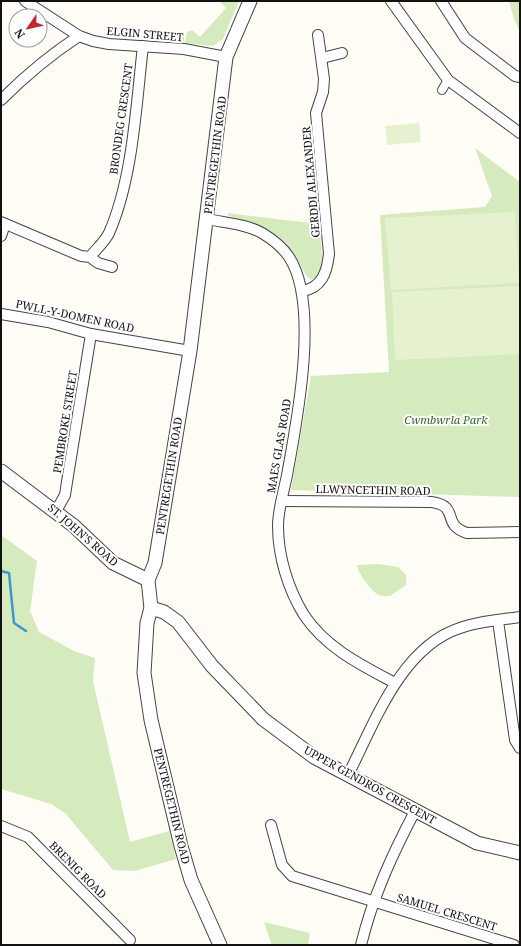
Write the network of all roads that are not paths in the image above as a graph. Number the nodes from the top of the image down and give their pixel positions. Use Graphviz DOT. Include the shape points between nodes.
graph roads {
  1 [pos="25,1"];
  2 [pos="250,1"];
  3 [pos="391,1"];
  4 [pos="441,1"];
  5 [pos="318,35"];
  6 [pos="79,36"];
  7 [pos="143,46"];
  8 [pos="342,53"];
  9 [pos="226,57"];
  10 [pos="322,58"];
  11 [pos="520,77"];
  12 [pos="448,80"];
  13 [pos="442,90"];
  14 [pos="1,100"];
  15 [pos="520,132"];
  16 [pos="207,219"];
  17 [pos="3,223"];
  18 [pos="1,236"];
  19 [pos="90,257"];
  20 [pos="112,266"];
  21 [pos="302,291"];
  22 [pos="1,314"];
  23 [pos="91,334"];
  24 [pos="190,350"];
  25 [pos="1,471"];
  26 [pos="282,501"];
  27 [pos="56,511"];
  28 [pos="520,532"];
  29 [pos="148,580"];
  30 [pos="151,608"];
  31 [pos="520,618"];
  32 [pos="498,621"];
  33 [pos="395,683"];
  34 [pos="520,748"];
  35 [pos="348,774"];
  36 [pos="415,811"];
  37 [pos="271,825"];
  38 [pos="1,826"];
  39 [pos="520,853"];
  40 [pos="373,902"];
  41 [pos="130,940"];
  42 [pos="220,945"];
  43 [pos="361,945"];
  44 [pos="514,945"];
  1 -- 6 [label="street, ELGIN STREET"];
  2 -- 9 [label="street, PENTREGETHIN ROAD"];
  3 -- 12 [label="street"];
  4 -- 11 [label="street" via="465,38 515,76"];
  5 -- 10 [label="street, GERDDI ALEXANDER"];
  6 -- 7 [label="street, ELGIN STREET" via="109,44"];
  6 -- 14 [label="street" via="29,72"];
  7 -- 9 [label="street, ELGIN STREET" via="184,49"];
  7 -- 19 [label="street, BRONDEG CRESCENT" via="127,173 109,233"];
  8 -- 10 [label="street"];
  9 -- 16 [label="street, PENTREGETHIN ROAD"];
  10 -- 21 [label="street, GERDDI ALEXANDER" via="323,92 316,113 329,254 323,279 315,286"];
  12 -- 13 [label="street"];
  12 -- 15 [label="street"];
  16 -- 21 [label="street, MAES GLAS ROAD" via="250,228 272,240 289,257"];
  16 -- 24 [label="street, PENTREGETHIN ROAD"];
  17 -- 18 [label="street"];
  17 -- 19 [label="street" via="81,256"];
  19 -- 20 [label="street" via="98,264"];
  21 -- 26 [label="street, MAES GLAS ROAD" via="303,374"];
  22 -- 23 [label="street, PWLL-Y-DOMEN ROAD" via="48,322"];
  23 -- 24 [label="street, PWLL-Y-DOMEN ROAD"];
  23 -- 27 [label="street, PEMBROKE STREET" via="65,495"];
  24 -- 29 [label="street, PENTREGETHIN ROAD" via="154,563"];
  25 -- 27 [label="street, ST. JOHN'S ROAD"];
  26 -- 28 [label="street, LLWYNCETHIN ROAD" via="431,502 446,506 452,523 458,530 466,533"];
  26 -- 33 [label="street, MAES GLAS ROAD" via="278,524 283,568 304,615 337,650"];
  27 -- 29 [label="street, ST. JOHN'S ROAD" via="112,563"];
  29 -- 30 [label="street, PENTREGETHIN ROAD"];
  30 -- 35 [label="street, UPPER GENDROS CRESCENT" via="164,612 178,622 212,666 263,719 314,757"];
  30 -- 42 [label="street, PENTREGETHIN ROAD" via="147,623 144,673 151,720 189,874"];
  31 -- 32 [label="street"];
  32 -- 33 [label="street" via="459,628 436,639 406,666"];
  32 -- 34 [label="street" via="514,740"];
  33 -- 35 [label="street"];
  35 -- 36 [label="street, UPPER GENDROS CRESCENT"];
  36 -- 39 [label="street, UPPER GENDROS CRESCENT" via="477,843"];
  36 -- 40 [label="street" via="387,865"];
  37 -- 40 [label="street, SAMUEL CRESCENT" via="282,865 292,876"];
  38 -- 41 [label="street, BRENIG ROAD" via="28,837"];
  40 -- 43 [label="street"];
  40 -- 44 [label="street, SAMUEL CRESCENT"];
}
